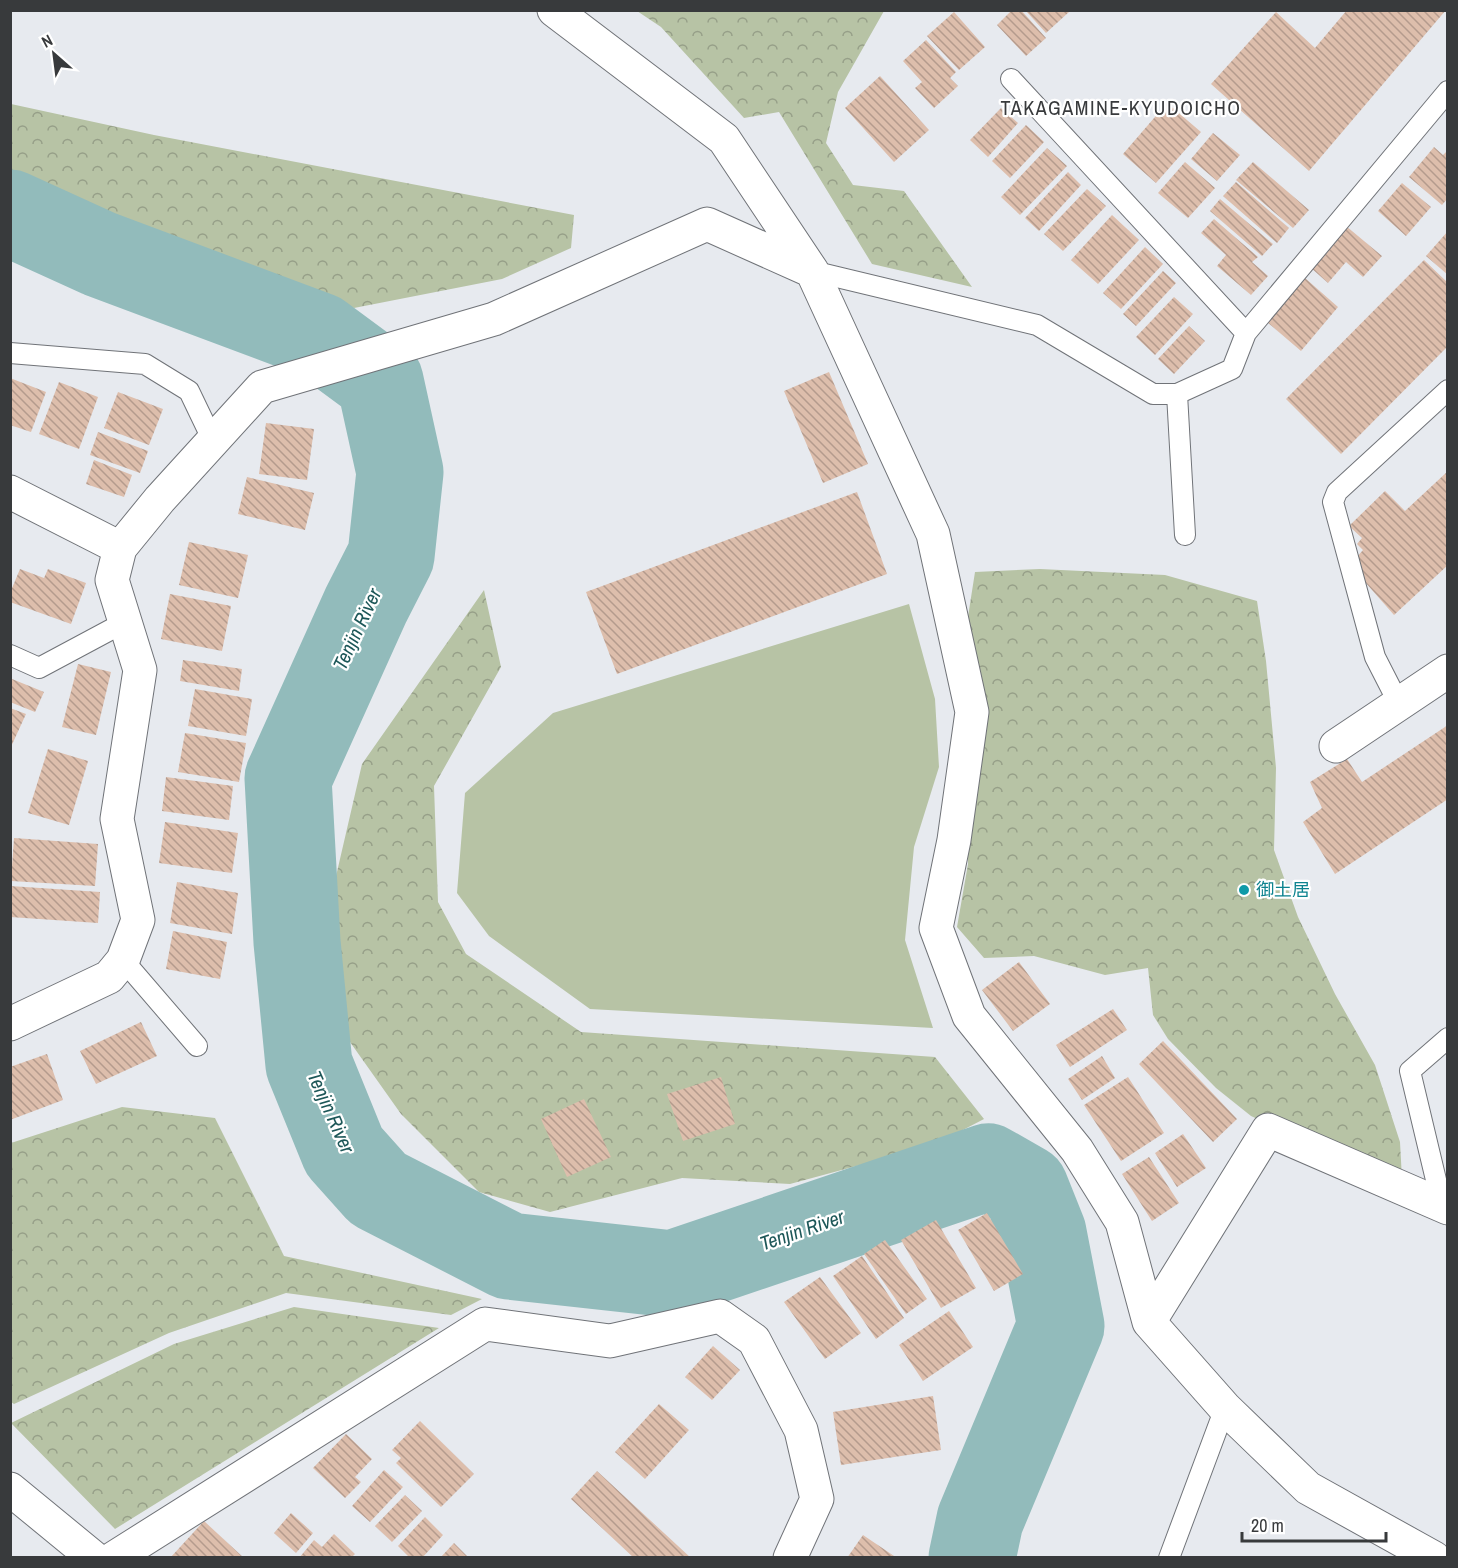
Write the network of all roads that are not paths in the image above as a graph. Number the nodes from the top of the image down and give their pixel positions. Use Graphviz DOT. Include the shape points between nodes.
graph roads {
  1 [pos="554,10"];
  2 [pos="1011,79"];
  3 [pos="1448,91"];
  4 [pos="813,271"];
  5 [pos="1246,333"];
  6 [pos="10,353"];
  7 [pos="1448,390"];
  8 [pos="1177,394"];
  9 [pos="213,441"];
  10 [pos="10,492"];
  11 [pos="1185,535"];
  12 [pos="120,548"];
  13 [pos="125,622"];
  14 [pos="10,655"];
  15 [pos="1448,671"];
  16 [pos="1398,702"];
  17 [pos="1336,746"];
  18 [pos="123,960"];
  19 [pos="10,1024"];
  20 [pos="1448,1038"];
  21 [pos="197,1046"];
  22 [pos="1445,1207"];
  23 [pos="1149,1322"];
  24 [pos="1225,1408"];
  25 [pos="10,1489"];
  26 [pos="94,1557"];
  27 [pos="114,1557"];
  28 [pos="790,1557"];
  29 [pos="1169,1557"];
  30 [pos="1434,1557"];
  1 -- 4 [label="street" via="724,139"];
  2 -- 5 [label="lane"];
  3 -- 5 [label="lane"];
  4 -- 8 [label="lane" via="1037,325 1153,394"];
  4 -- 9 [label="street" via="707,224 494,319 262,387"];
  4 -- 23 [label="street" via="933,534 972,712 954,840 936,928 969,1016 1077,1150 1122,1222"];
  5 -- 8 [label="lane" via="1232,369"];
  6 -- 9 [label="lane" via="145,364 189,391"];
  7 -- 16 [label="lane" via="1337,492 1333,502 1375,657"];
  8 -- 11 [label="lane"];
  9 -- 12 [label="street"];
  10 -- 12 [label="street"];
  12 -- 13 [label="street" via="112,579"];
  13 -- 14 [label="lane" via="39,668"];
  13 -- 18 [label="street" via="140,670 117,819 138,920"];
  15 -- 16 [label="street"];
  16 -- 17 [label="street"];
  18 -- 19 [label="street" via="110,977"];
  18 -- 21 [label="lane"];
  20 -- 22 [label="lane" via="1410,1071"];
  22 -- 23 [label="street" via="1268,1130"];
  23 -- 24 [label="street"];
  24 -- 29 [label="lane"];
  24 -- 30 [label="street" via="1308,1488"];
  25 -- 26 [label="street"];
  27 -- 28 [label="street" via="485,1324 610,1341 720,1316 754,1340 801,1430 817,1499"];
}
